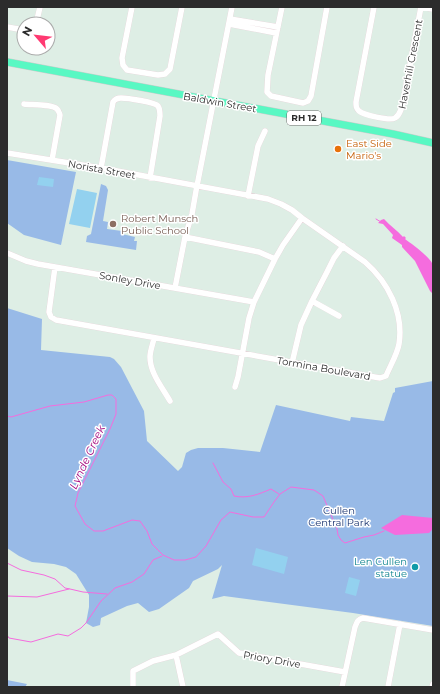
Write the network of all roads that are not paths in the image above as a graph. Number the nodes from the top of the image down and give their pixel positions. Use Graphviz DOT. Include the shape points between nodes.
graph roads {
  1 [pos="132,7"];
  2 [pos="182,7"];
  3 [pos="232,7"];
  4 [pos="282,7"];
  5 [pos="327,7"];
  6 [pos="374,7"];
  7 [pos="421,7"];
  8 [pos="433,9"];
  9 [pos="229,21"];
  10 [pos="277,30"];
  11 [pos="7,62"];
  12 [pos="215,101"];
  13 [pos="24,104"];
  14 [pos="265,131"];
  15 [pos="433,143"];
  16 [pos="7,153"];
  17 [pos="52,160"];
  18 [pos="101,168"];
  19 [pos="150,178"];
  20 [pos="197,186"];
  21 [pos="248,196"];
  22 [pos="302,218"];
  23 [pos="185,237"];
  24 [pos="342,246"];
  25 [pos="8,254"];
  26 [pos="275,259"];
  27 [pos="7,261"];
  28 [pos="55,267"];
  29 [pos="175,288"];
  30 [pos="312,301"];
  31 [pos="254,302"];
  32 [pos="339,316"];
  33 [pos="154,338"];
  34 [pos="243,354"];
  35 [pos="292,363"];
  36 [pos="235,387"];
  37 [pos="170,401"];
  38 [pos="400,624"];
  39 [pos="433,630"];
  40 [pos="176,655"];
  41 [pos="346,672"];
  42 [pos="133,687"];
  43 [pos="183,687"];
  44 [pos="342,687"];
  45 [pos="388,687"];
  1 -- 2 [label="street" via="122,58 123,65 127,70 158,75 165,74 170,69"];
  3 -- 9 [label="street"];
  4 -- 10 [label="street"];
  5 -- 10 [label="street" via="311,96 303,103 271,96 267,92"];
  6 -- 7 [label="street, Haverhill Crescent" via="356,107 360,112 387,119 399,114 402,107"];
  7 -- 8 [label="street"];
  9 -- 10 [label="street"];
  9 -- 12 [label="street"];
  11 -- 12 [label="main road, Baldwin Street / RH 12"];
  12 -- 15 [label="main road, Baldwin Street / RH 12"];
  12 -- 20 [label="street"];
  13 -- 17 [label="street" via="54,107 58,110 60,115"];
  14 -- 21 [label="street" via="258,146"];
  16 -- 17 [label="street, Norista Street"];
  17 -- 18 [label="street, Norista Street"];
  18 -- 19 [label="street, Norista Street"];
  18 -- 19 [label="street" via="115,99 155,103 160,109 160,116"];
  19 -- 20 [label="street, Norista Street"];
  20 -- 21 [label="street, Tormina Boulevard"];
  20 -- 23 [label="street"];
  21 -- 22 [label="street, Tormina Boulevard" via="281,204"];
  22 -- 24 [label="street, Tormina Boulevard"];
  22 -- 26 [label="street"];
  23 -- 26 [label="street" via="259,252"];
  23 -- 29 [label="street"];
  24 -- 30 [label="street"];
  24 -- 35 [label="street, Tormina Boulevard" via="374,270 388,288 399,321 396,354 386,376 380,378"];
  25 -- 27 [label="street"];
  25 -- 28 [label="street, Sonley Drive"];
  26 -- 31 [label="street"];
  28 -- 29 [label="street, Sonley Drive"];
  28 -- 33 [label="street, Tormina Boulevard" via="49,312 51,317"];
  29 -- 31 [label="street, Sonley Drive"];
  30 -- 32 [label="street"];
  30 -- 35 [label="street" via="301,325"];
  31 -- 34 [label="street"];
  33 -- 34 [label="street, Tormina Boulevard"];
  33 -- 37 [label="street" via="150,357 152,369"];
  34 -- 35 [label="street, Tormina Boulevard"];
  34 -- 36 [label="street"];
  38 -- 39 [label="street"];
  38 -- 41 [label="street" via="359,619"];
  38 -- 45 [label="street"];
  40 -- 41 [label="street, Priory Drive" via="218,634 239,653"];
  40 -- 42 [label="street, Priory Drive" via="134,671"];
  40 -- 43 [label="street"];
  41 -- 44 [label="street"];
}
